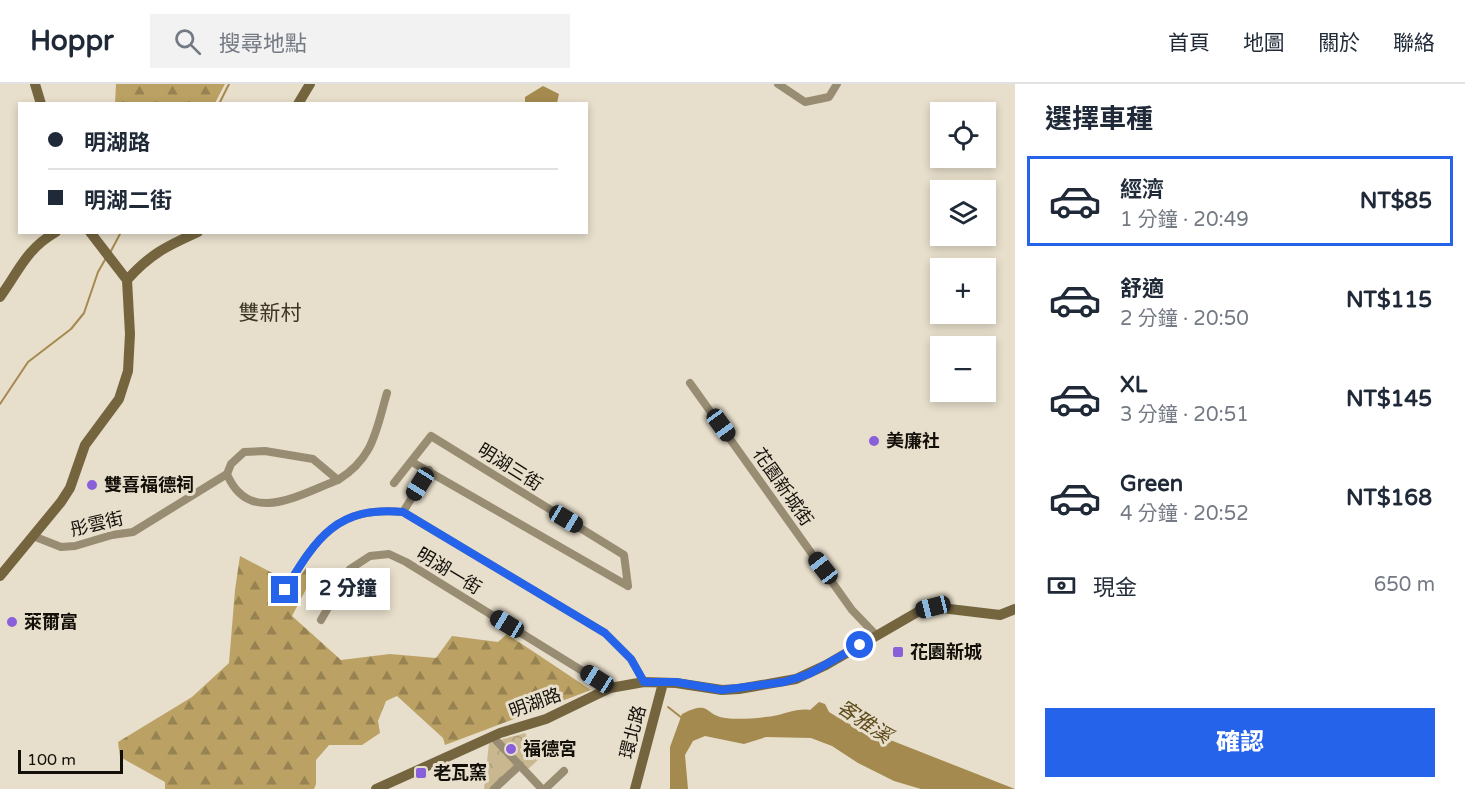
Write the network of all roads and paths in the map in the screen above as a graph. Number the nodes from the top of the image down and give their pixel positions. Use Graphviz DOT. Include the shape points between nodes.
graph roads {
  1 [pos="35,84"];
  2 [pos="310,84"];
  3 [pos="778,84"];
  4 [pos="837,84"];
  5 [pos="40,102"];
  6 [pos="299,102"];
  7 [pos="52,234"];
  8 [pos="92,234"];
  9 [pos="194,234"];
  10 [pos="128,280"];
  11 [pos="0,297"];
  12 [pos="690,383"];
  13 [pos="387,393"];
  14 [pos="412,462"];
  15 [pos="429,470"];
  16 [pos="226,474"];
  17 [pos="338,480"];
  18 [pos="394,483"];
  19 [pos="403,512"];
  20 [pos="33,536"];
  21 [pos="0,576"];
  22 [pos="285,590"];
  23 [pos="1015,609"];
  24 [pos="321,620"];
  25 [pos="876,635"];
  26 [pos="644,682"];
  27 [pos="663,683"];
  28 [pos="610,688"];
  29 [pos="492,736"];
  30 [pos="520,765"];
  31 [pos="564,771"];
  32 [pos="540,788"];
  33 [pos="376,789"];
  34 [pos="494,789"];
  35 [pos="635,789"];
  1 -- 5 [label="street"];
  2 -- 6 [label="street"];
  3 -- 4 [label="street" via="805,102 829,97"];
  7 -- 11 [label="street" via="28,255"];
  8 -- 10 [label="street"];
  9 -- 10 [label="street" via="158,251"];
  10 -- 20 [label="street" via="130,334 124,387 85,445 70,488"];
  12 -- 25 [label="street, 花園新城街" via="852,610"];
  13 -- 17 [label="street" via="372,447"];
  14 -- 15 [label="street, 明湖三街"];
  14 -- 15 [label="street, 明湖三街" via="431,436 624,555 628,585"];
  14 -- 18 [label="street, 明湖三街"];
  15 -- 19 [label="street"];
  16 -- 17 [label="street" via="240,495 259,504 277,502"];
  16 -- 17 [label="street, 彤雲街" via="244,452 265,451 313,459"];
  16 -- 20 [label="street, 彤雲街" via="132,532 61,547"];
  19 -- 22 [label="street" via="373,511 338,523 321,538"];
  19 -- 26 [label="street" via="605,633 631,659"];
  20 -- 21 [label="street"];
  23 -- 25 [label="street, 明湖路" via="1000,615 933,607"];
  24 -- 28 [label="street, 明湖一街" via="350,569 370,556 389,554"];
  25 -- 27 [label="street, 明湖路" via="803,677 784,682 722,690"];
  26 -- 27 [label="street, 明湖路"];
  26 -- 28 [label="street, 明湖路"];
  27 -- 35 [label="street, 環北路"];
  28 -- 29 [label="street, 明湖路" via="546,719"];
  29 -- 30 [label="street"];
  29 -- 33 [label="street, 明湖路"];
  30 -- 32 [label="street"];
  30 -- 34 [label="street"];
  31 -- 32 [label="street"];
}
